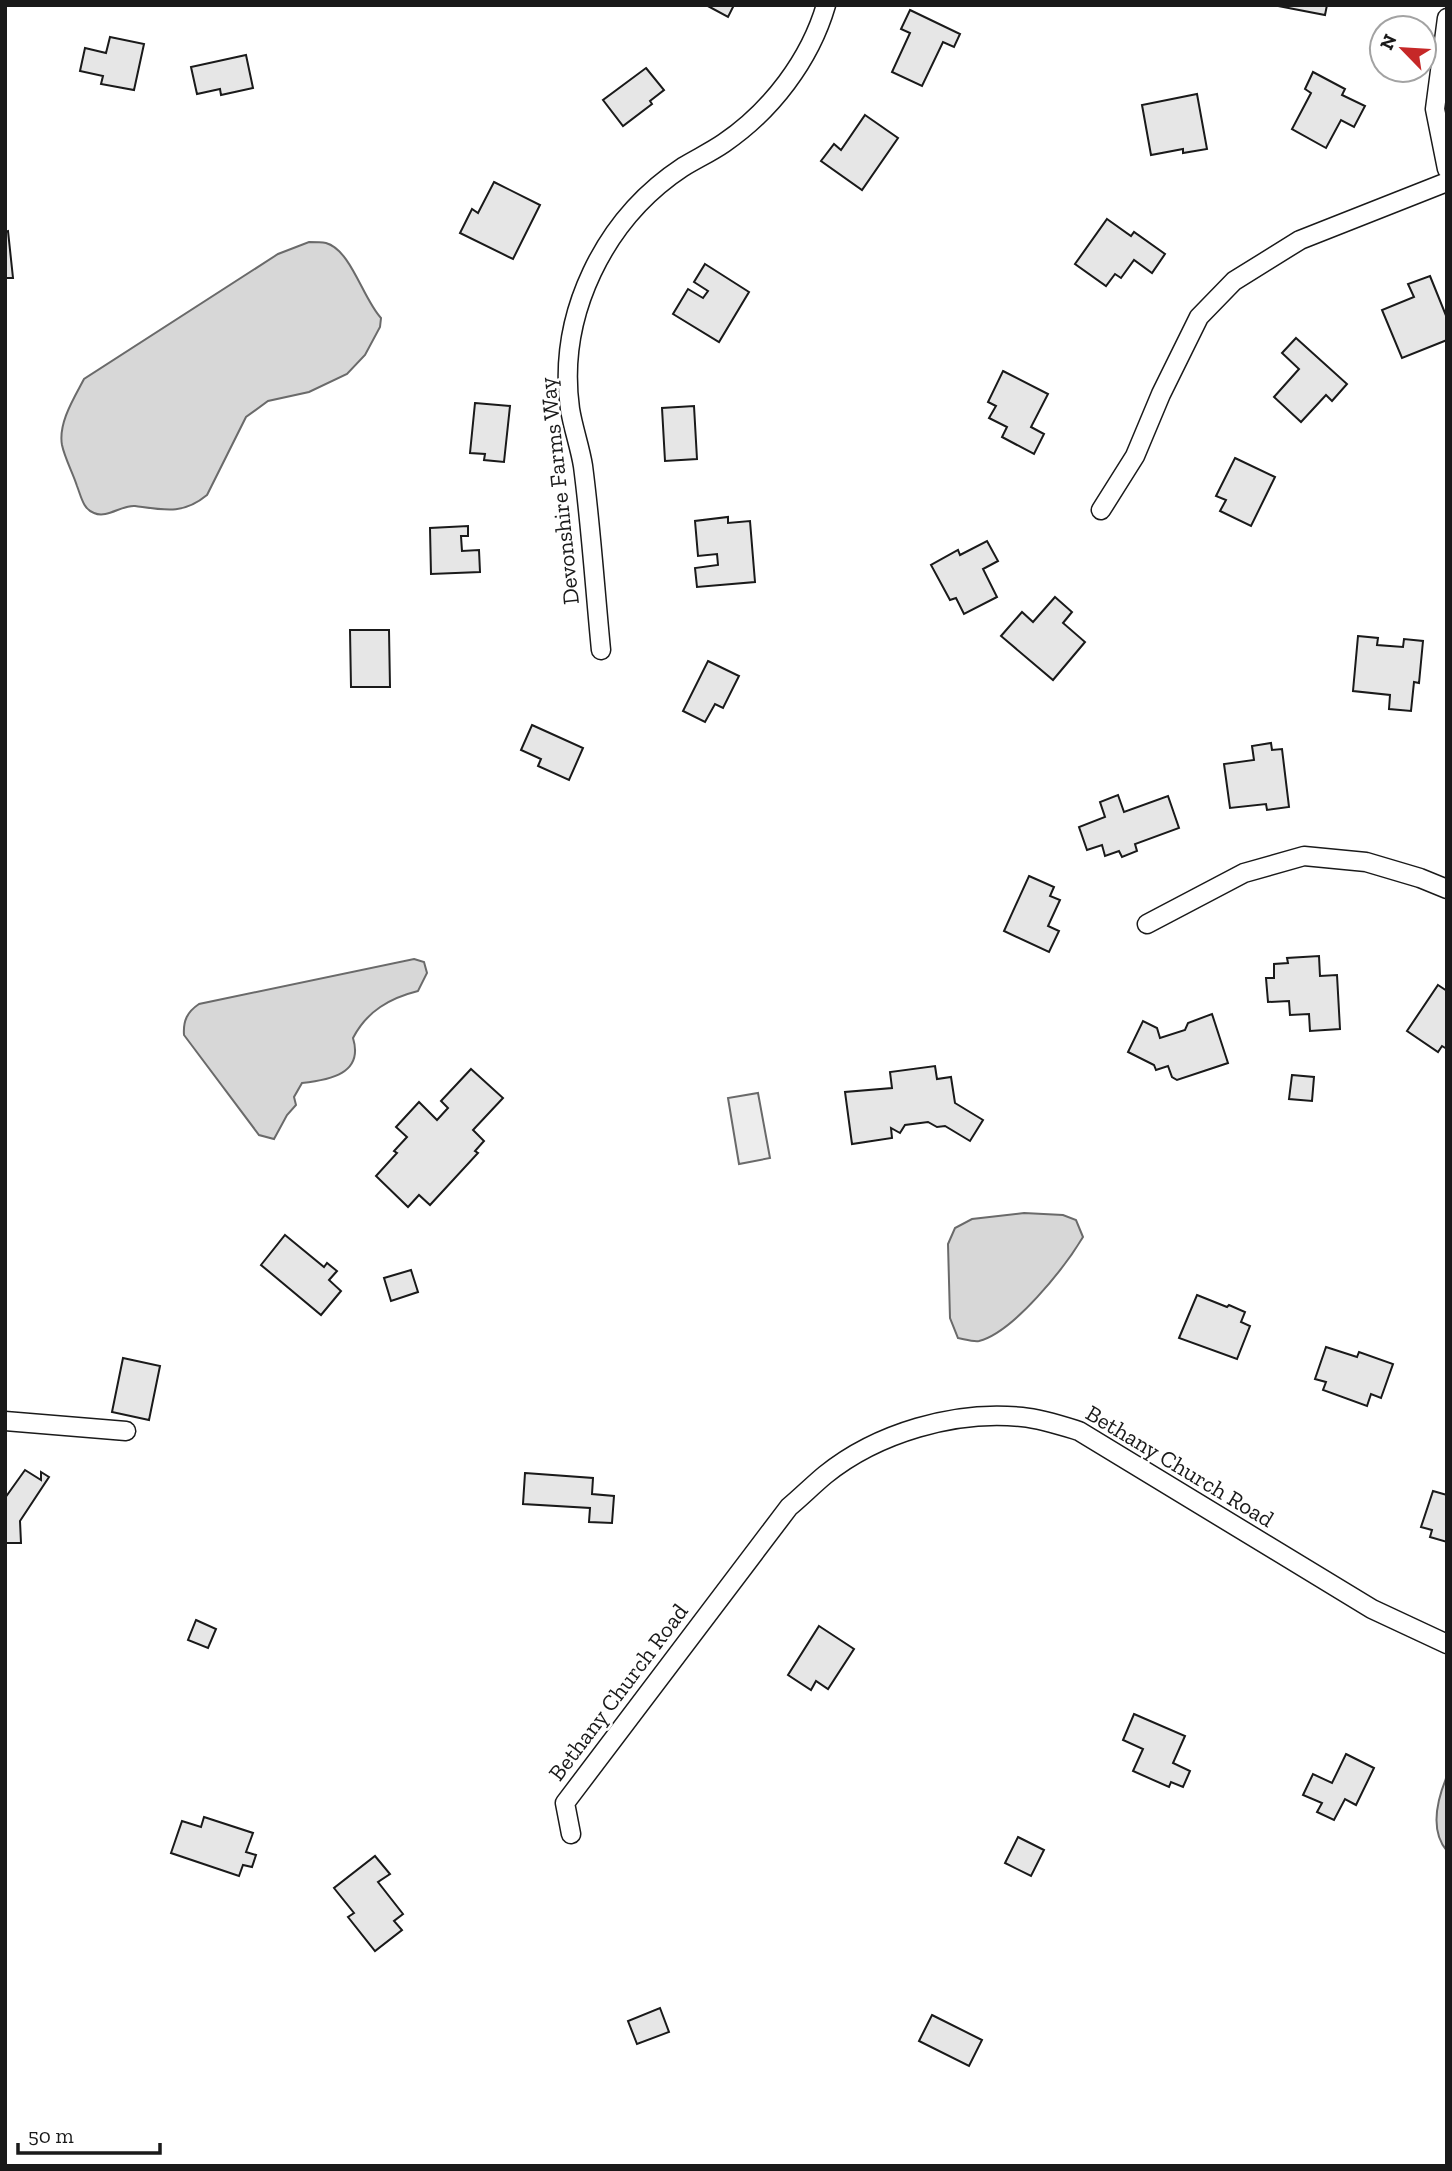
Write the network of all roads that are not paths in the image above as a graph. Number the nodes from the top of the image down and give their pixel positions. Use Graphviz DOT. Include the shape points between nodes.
graph roads {
  1 [pos="826,5"];
  2 [pos="1447,18"];
  3 [pos="1447,169"];
  4 [pos="1447,182"];
  5 [pos="1101,510"];
  6 [pos="601,650"];
  7 [pos="1447,890"];
  8 [pos="1147,924"];
  9 [pos="5,1421"];
  10 [pos="126,1432"];
  11 [pos="1447,1644"];
  12 [pos="571,1834"];
  1 -- 6 [label="street, Devonshire Farms Way" via="805,54 778,93 746,126 639,202 604,247 581,298 568,382 583,463"];
  2 -- 3 [label="street" via="1435,109"];
  4 -- 5 [label="street" via="1300,240 1234,281 1199,317 1135,456"];
  7 -- 8 [label="street" via="1366,862 1304,856 1244,873"];
  9 -- 10 [label="street"];
  11 -- 12 [label="street, Bethany Church Road" via="1372,1609 1079,1431 1021,1416 950,1420 865,1450 827,1474 789,1507 565,1803"];
}
